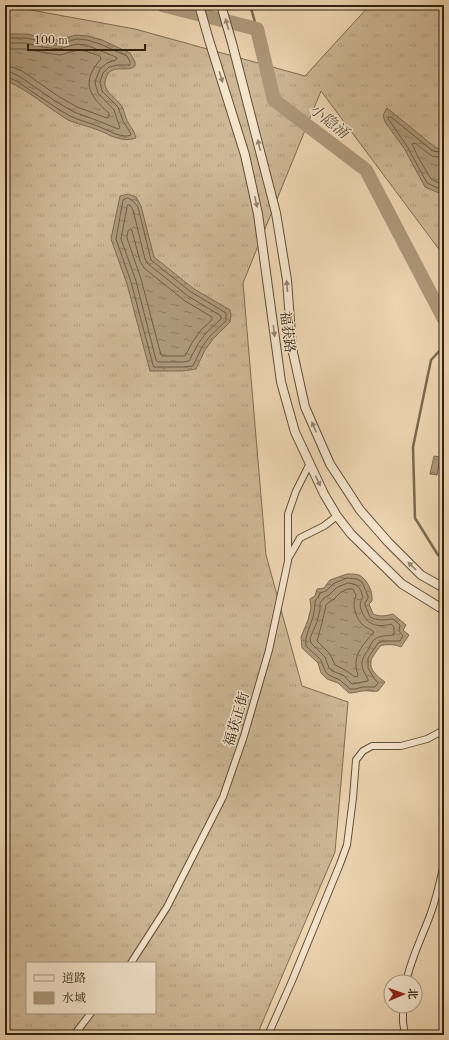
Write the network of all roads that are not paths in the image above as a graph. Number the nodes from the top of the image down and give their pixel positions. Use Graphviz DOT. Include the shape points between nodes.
graph roads {
  1 [pos="199,5"];
  2 [pos="221,5"];
  3 [pos="310,463"];
  4 [pos="338,516"];
  5 [pos="288,561"];
  6 [pos="444,588"];
  7 [pos="444,610"];
  8 [pos="444,730"];
  9 [pos="444,864"];
  10 [pos="132,962"];
  11 [pos="408,974"];
  12 [pos="90,1014"];
  13 [pos="403,1014"];
  14 [pos="74,1035"];
  15 [pos="268,1035"];
  16 [pos="405,1035"];
  1 -- 3 [label="street, 福获路, one-way" via="245,155 258,214 281,382 295,432"];
  6 -- 2 [label="street, 福获路, one-way" via="421,574 360,510 330,464 305,407 292,348 287,280 276,213"];
  3 -- 4 [label="street, 福获路, one-way" via="324,494"];
  3 -- 5 [label="street, 福获正街" via="288,514"];
  4 -- 5 [label="street" via="300,538"];
  4 -- 7 [label="street, 福获路" via="351,534 402,584"];
  5 -- 10 [label="street, 福获正街" via="269,650 223,797 167,907"];
  8 -- 15 [label="street" via="427,739 401,746 372,746 363,751 356,760 346,845"];
  9 -- 11 [label="street" via="437,895"];
  12 -- 14 [label="street"];
  13 -- 16 [label="street"];
}
